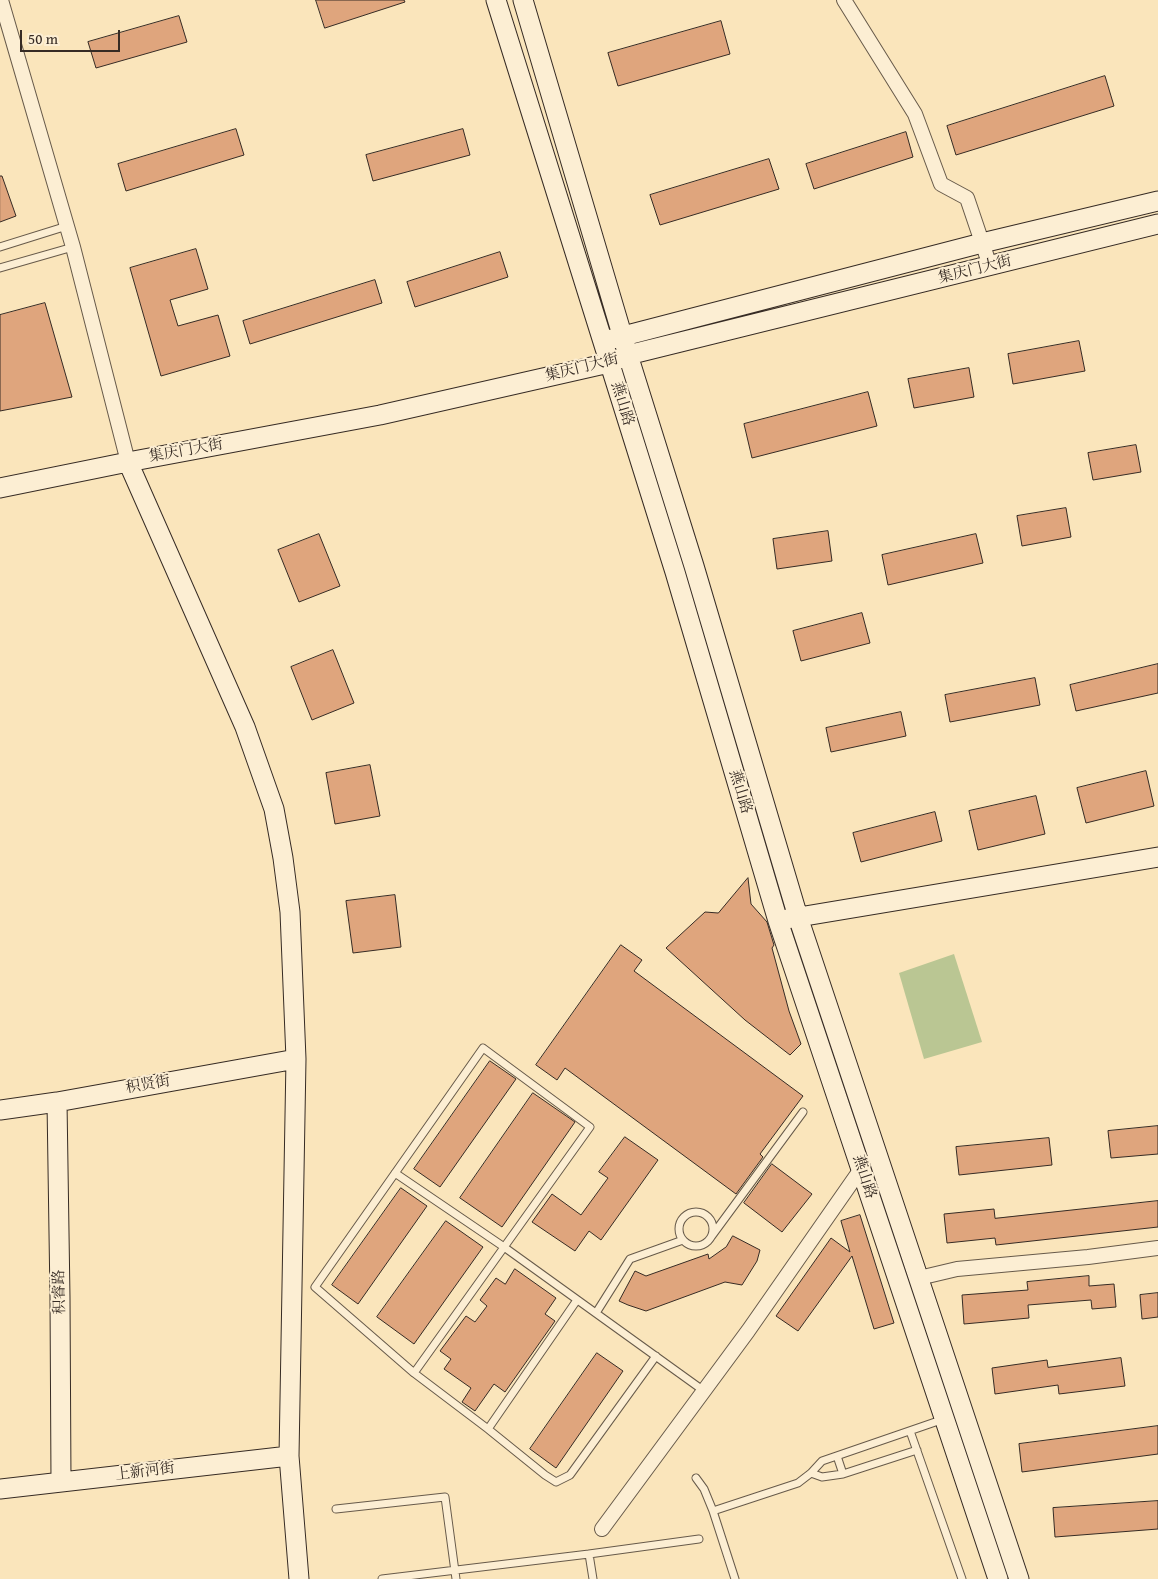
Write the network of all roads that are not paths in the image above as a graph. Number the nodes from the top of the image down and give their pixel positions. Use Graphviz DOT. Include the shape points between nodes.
graph roads {
  1 [pos="1,0"];
  2 [pos="496,0"];
  3 [pos="523,0"];
  4 [pos="844,0"];
  5 [pos="1158,201"];
  6 [pos="1158,224"];
  7 [pos="68,226"];
  8 [pos="982,243"];
  9 [pos="0,247"];
  10 [pos="74,247"];
  11 [pos="990,266"];
  12 [pos="0,268"];
  13 [pos="624,336"];
  14 [pos="604,342"];
  15 [pos="628,356"];
  16 [pos="609,363"];
  17 [pos="128,462"];
  18 [pos="0,488"];
  19 [pos="1158,857"];
  20 [pos="798,917"];
  21 [pos="778,921"];
  22 [pos="296,1059"];
  23 [pos="57,1102"];
  24 [pos="0,1110"];
  25 [pos="803,1112"];
  26 [pos="861,1169"];
  27 [pos="395,1173"];
  28 [pos="711,1238"];
  29 [pos="683,1240"];
  30 [pos="504,1247"];
  31 [pos="1158,1248"];
  32 [pos="918,1278"];
  33 [pos="577,1300"];
  34 [pos="596,1313"];
  35 [pos="656,1356"];
  36 [pos="414,1373"];
  37 [pos="704,1391"];
  38 [pos="944,1419"];
  39 [pos="488,1429"];
  40 [pos="910,1431"];
  41 [pos="917,1450"];
  42 [pos="289,1456"];
  43 [pos="837,1456"];
  44 [pos="811,1473"];
  45 [pos="844,1474"];
  46 [pos="696,1478"];
  47 [pos="61,1482"];
  48 [pos="0,1489"];
  49 [pos="336,1509"];
  50 [pos="713,1511"];
  51 [pos="602,1529"];
  52 [pos="699,1539"];
  53 [pos="589,1554"];
  54 [pos="455,1571"];
  55 [pos="299,1579"];
  56 [pos="382,1579"];
  57 [pos="456,1579"];
  58 [pos="593,1579"];
  59 [pos="735,1579"];
  60 [pos="962,1579"];
  61 [pos="998,1579"];
  62 [pos="1019,1579"];
  1 -- 7 [label="street"];
  2 -- 14 [label="street, 燕山路"];
  3 -- 13 [label="street, 燕山路"];
  4 -- 8 [label="street" via="915,114 941,184 966,198"];
  5 -- 8 [label="street, 集庆门大街"];
  6 -- 11 [label="street, 集庆门大街"];
  7 -- 9 [label="lane"];
  7 -- 10 [label="street"];
  8 -- 11 [label="street"];
  8 -- 13 [label="street, 集庆门大街"];
  10 -- 12 [label="lane"];
  10 -- 17 [label="street"];
  11 -- 15 [label="street, 集庆门大街"];
  13 -- 14 [label="street, 集庆门大街"];
  13 -- 15 [label="street, 燕山路"];
  14 -- 16 [label="street, 燕山路"];
  15 -- 16 [label="street, 集庆门大街"];
  15 -- 20 [label="street, 燕山路"];
  16 -- 17 [label="street, 集庆门大街" via="380,415"];
  16 -- 21 [label="street, 燕山路" via="678,582"];
  17 -- 18 [label="street, 集庆门大街"];
  17 -- 22 [label="street" via="245,726 274,809 290,912"];
  19 -- 20 [label="street"];
  20 -- 21 [label="street"];
  20 -- 32 [label="street, 燕山路"];
  21 -- 26 [label="street, 燕山路"];
  22 -- 23 [label="street, 积贤街"];
  22 -- 42 [label="street"];
  23 -- 24 [label="street, 积贤街"];
  23 -- 47 [label="street, 积睿路"];
  25 -- 28 [label="lane"];
  26 -- 37 [label="street"];
  26 -- 38 [label="street, 燕山路"];
  27 -- 30 [label="lane"];
  27 -- 30 [label="lane" via="483,1048 590,1127"];
  27 -- 36 [label="lane" via="315,1287"];
  28 -- 29 [label="lane" via="698,1246"];
  28 -- 29 [label="lane" via="713,1227 708,1217 698,1212 680,1224"];
  29 -- 34 [label="lane" via="630,1259"];
  30 -- 33 [label="lane"];
  30 -- 36 [label="lane"];
  31 -- 32 [label="street" via="957,1269"];
  32 -- 62 [label="street, 燕山路"];
  33 -- 34 [label="lane"];
  33 -- 39 [label="lane"];
  34 -- 35 [label="lane"];
  35 -- 37 [label="lane"];
  35 -- 39 [label="lane" via="570,1475 556,1482"];
  36 -- 39 [label="lane"];
  37 -- 51 [label="street"];
  38 -- 40 [label="lane"];
  38 -- 61 [label="street, 燕山路"];
  40 -- 41 [label="lane"];
  40 -- 43 [label="lane"];
  41 -- 45 [label="lane"];
  41 -- 60 [label="lane"];
  42 -- 47 [label="street, 上新河街"];
  42 -- 55 [label="street"];
  43 -- 44 [label="lane" via="822,1461"];
  43 -- 45 [label="lane"];
  44 -- 45 [label="lane" via="822,1477"];
  44 -- 50 [label="lane" via="798,1483"];
  46 -- 50 [label="lane"];
  47 -- 48 [label="street, 上新河街"];
  49 -- 54 [label="lane" via="445,1496"];
  50 -- 59 [label="lane"];
  52 -- 53 [label="lane"];
  53 -- 54 [label="lane"];
  53 -- 58 [label="lane"];
  54 -- 56 [label="lane"];
  54 -- 57 [label="lane"];
}
